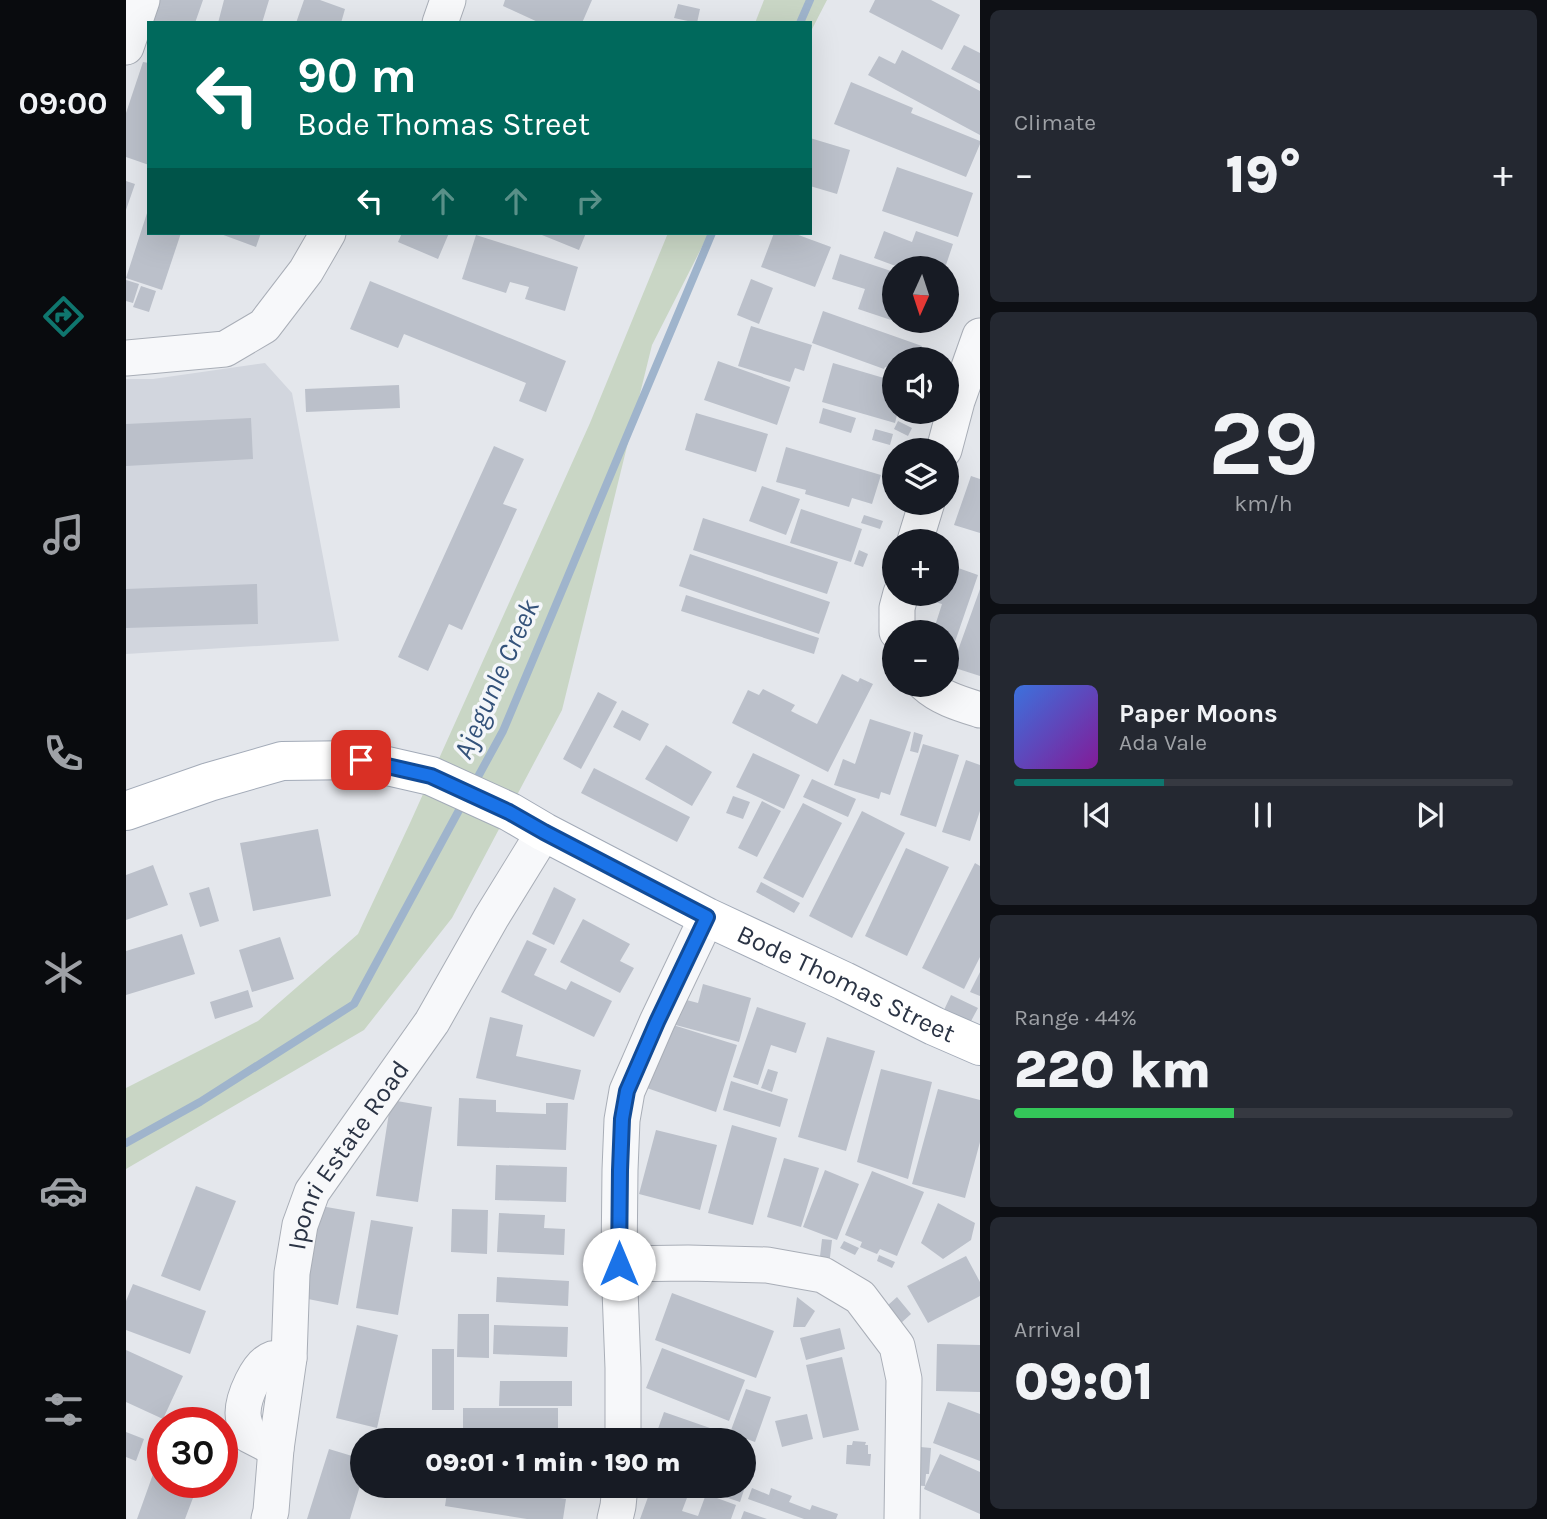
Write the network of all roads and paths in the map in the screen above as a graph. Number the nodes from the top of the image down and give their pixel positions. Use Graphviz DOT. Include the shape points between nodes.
graph roads {
  1 [pos="142,0"];
  2 [pos="448,0"];
  3 [pos="441,21"];
  4 [pos="126,47"];
  5 [pos="327,235"];
  6 [pos="980,336"];
  7 [pos="126,358"];
  8 [pos="969,405"];
  9 [pos="951,438"];
  10 [pos="946,697"];
  11 [pos="980,710"];
  12 [pos="126,811"];
  13 [pos="544,832"];
  14 [pos="707,917"];
  15 [pos="980,1046"];
  16 [pos="619,1264"];
  17 [pos="624,1428"];
  18 [pos="619,1498"];
  19 [pos="269,1519"];
  20 [pos="615,1519"];
  21 [pos="902,1519"];
  1 -- 4 [label="street"];
  2 -- 3 [label="street"];
  5 -- 7 [label="street" via="264,326 225,349"];
  6 -- 8 [label="street"];
  8 -- 9 [label="street"];
  10 -- 11 [label="street"];
  12 -- 13 [label="main road, Bode Thomas Street" via="282,761 361,760 431,776"];
  13 -- 14 [label="main road, Bode Thomas Street"];
  13 -- 19 [label="street, Iponri Estate Road" via="432,1022 312,1192 300,1225 292,1273 289,1358"];
  14 -- 15 [label="main road, Bode Thomas Street"];
  14 -- 16 [label="street" via="627,1091 622,1119"];
  16 -- 17 [label="street"];
  16 -- 21 [label="street" via="767,1265 823,1275 860,1297 897,1346 904,1379"];
  18 -- 20 [label="street"];
}
